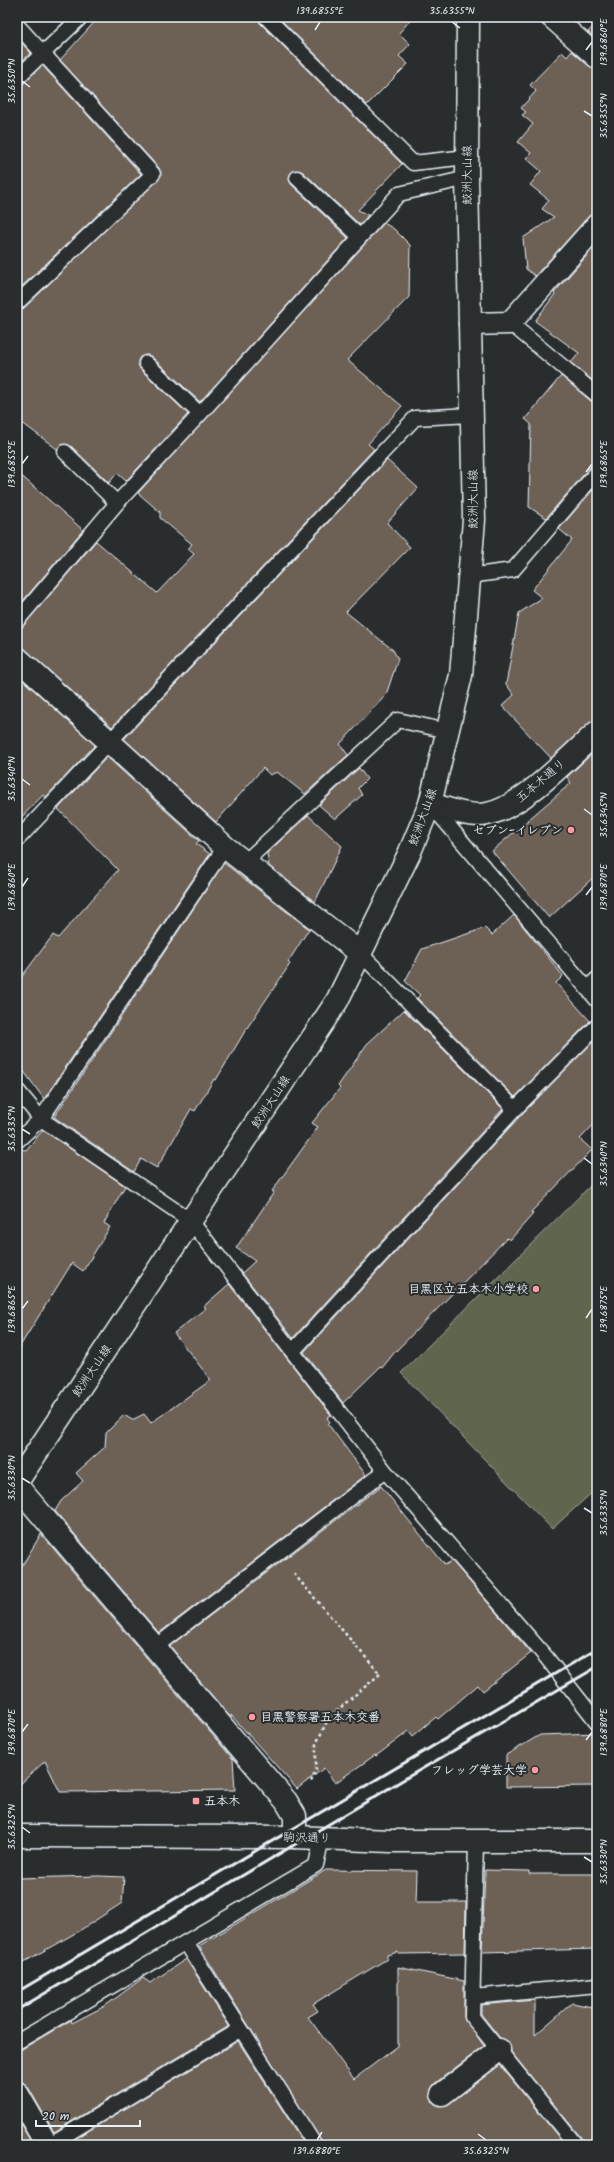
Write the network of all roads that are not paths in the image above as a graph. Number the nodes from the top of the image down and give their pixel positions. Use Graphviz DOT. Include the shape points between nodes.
graph roads {
  1 [pos="81,17"];
  2 [pos="266,17"];
  3 [pos="468,17"];
  4 [pos="552,17"];
  5 [pos="17,25"];
  6 [pos="43,54"];
  7 [pos="597,57"];
  8 [pos="17,78"];
  9 [pos="467,167"];
  10 [pos="297,178"];
  11 [pos="597,225"];
  12 [pos="359,236"];
  13 [pos="17,303"];
  14 [pos="510,323"];
  15 [pos="470,324"];
  16 [pos="146,363"];
  17 [pos="597,395"];
  18 [pos="200,414"];
  19 [pos="471,415"];
  20 [pos="65,452"];
  21 [pos="597,472"];
  22 [pos="117,503"];
  23 [pos="469,576"];
  24 [pos="17,620"];
  25 [pos="17,658"];
  26 [pos="447,731"];
  27 [pos="597,732"];
  28 [pos="109,743"];
  29 [pos="430,804"];
  30 [pos="17,840"];
  31 [pos="225,847"];
  32 [pos="244,862"];
  33 [pos="360,953"];
  34 [pos="592,984"];
  35 [pos="597,1000"];
  36 [pos="597,1026"];
  37 [pos="17,1090"];
  38 [pos="514,1109"];
  39 [pos="41,1118"];
  40 [pos="17,1141"];
  41 [pos="191,1222"];
  42 [pos="293,1351"];
  43 [pos="385,1471"];
  44 [pos="17,1482"];
  45 [pos="17,1486"];
  46 [pos="155,1647"];
  47 [pos="597,1722"];
  48 [pos="17,1836"];
  49 [pos="295,1837"];
  50 [pos="322,1838"];
  51 [pos="476,1841"];
  52 [pos="597,1841"];
  53 [pos="186,1943"];
  54 [pos="597,1985"];
  55 [pos="473,1997"];
  56 [pos="241,2029"];
  57 [pos="17,2042"];
  58 [pos="499,2050"];
  59 [pos="17,2093"];
  60 [pos="442,2094"];
  61 [pos="48,2145"];
  62 [pos="315,2145"];
  63 [pos="576,2145"];
  1 -- 6 [label="lane"];
  2 -- 9 [label="lane" via="413,163"];
  3 -- 9 [label="main road, 鮫洲大山線"];
  4 -- 7 [label="main road"];
  5 -- 6 [label="lane"];
  6 -- 8 [label="lane"];
  6 -- 13 [label="lane" via="153,174"];
  9 -- 12 [label="lane" via="399,194"];
  9 -- 15 [label="main road, 鮫洲大山線"];
  10 -- 12 [label="lane"];
  11 -- 14 [label="main road"];
  12 -- 18 [label="lane"];
  14 -- 15 [label="main road"];
  14 -- 17 [label="lane"];
  15 -- 19 [label="main road, 鮫洲大山線"];
  16 -- 18 [label="lane"];
  18 -- 22 [label="lane"];
  19 -- 23 [label="main road, 鮫洲大山線" via="474,520"];
  19 -- 28 [label="lane" via="415,418"];
  20 -- 22 [label="lane"];
  21 -- 23 [label="lane" via="513,570"];
  22 -- 24 [label="lane"];
  23 -- 26 [label="main road, 鮫洲大山線" via="461,675"];
  25 -- 28 [label="main road"];
  26 -- 29 [label="main road, 鮫洲大山線"];
  26 -- 32 [label="lane" via="398,720"];
  27 -- 29 [label="main road, 五本木通り" via="520,800 503,809 486,815"];
  28 -- 30 [label="lane"];
  28 -- 31 [label="main road"];
  29 -- 33 [label="main road, 鮫洲大山線" via="414,843"];
  29 -- 34 [label="lane"];
  31 -- 32 [label="main road"];
  31 -- 39 [label="lane"];
  32 -- 33 [label="main road"];
  33 -- 38 [label="lane"];
  33 -- 41 [label="main road, 鮫洲大山線" via="337,1001"];
  34 -- 35 [label="lane"];
  36 -- 38 [label="lane"];
  37 -- 39 [label="lane"];
  38 -- 42 [label="lane"];
  39 -- 40 [label="lane"];
  39 -- 41 [label="lane"];
  41 -- 42 [label="lane"];
  41 -- 44 [label="main road, 鮫洲大山線"];
  42 -- 43 [label="lane"];
  43 -- 46 [label="lane"];
  43 -- 47 [label="lane" via="546,1657"];
  45 -- 46 [label="main road"];
  46 -- 49 [label="main road" via="286,1801 295,1816"];
  48 -- 49 [label="main road, 駒沢通り"];
  49 -- 50 [label="main road, 駒沢通り"];
  50 -- 51 [label="main road, 駒沢通り"];
  50 -- 53 [label="lane" via="316,1865"];
  51 -- 52 [label="main road, 駒沢通り"];
  51 -- 55 [label="lane"];
  53 -- 56 [label="lane"];
  53 -- 57 [label="lane"];
  54 -- 55 [label="lane"];
  55 -- 58 [label="lane" via="472,2017"];
  56 -- 61 [label="lane"];
  56 -- 62 [label="lane"];
  58 -- 60 [label="main road"];
  58 -- 63 [label="lane"];
  59 -- 61 [label="main road"];
}
